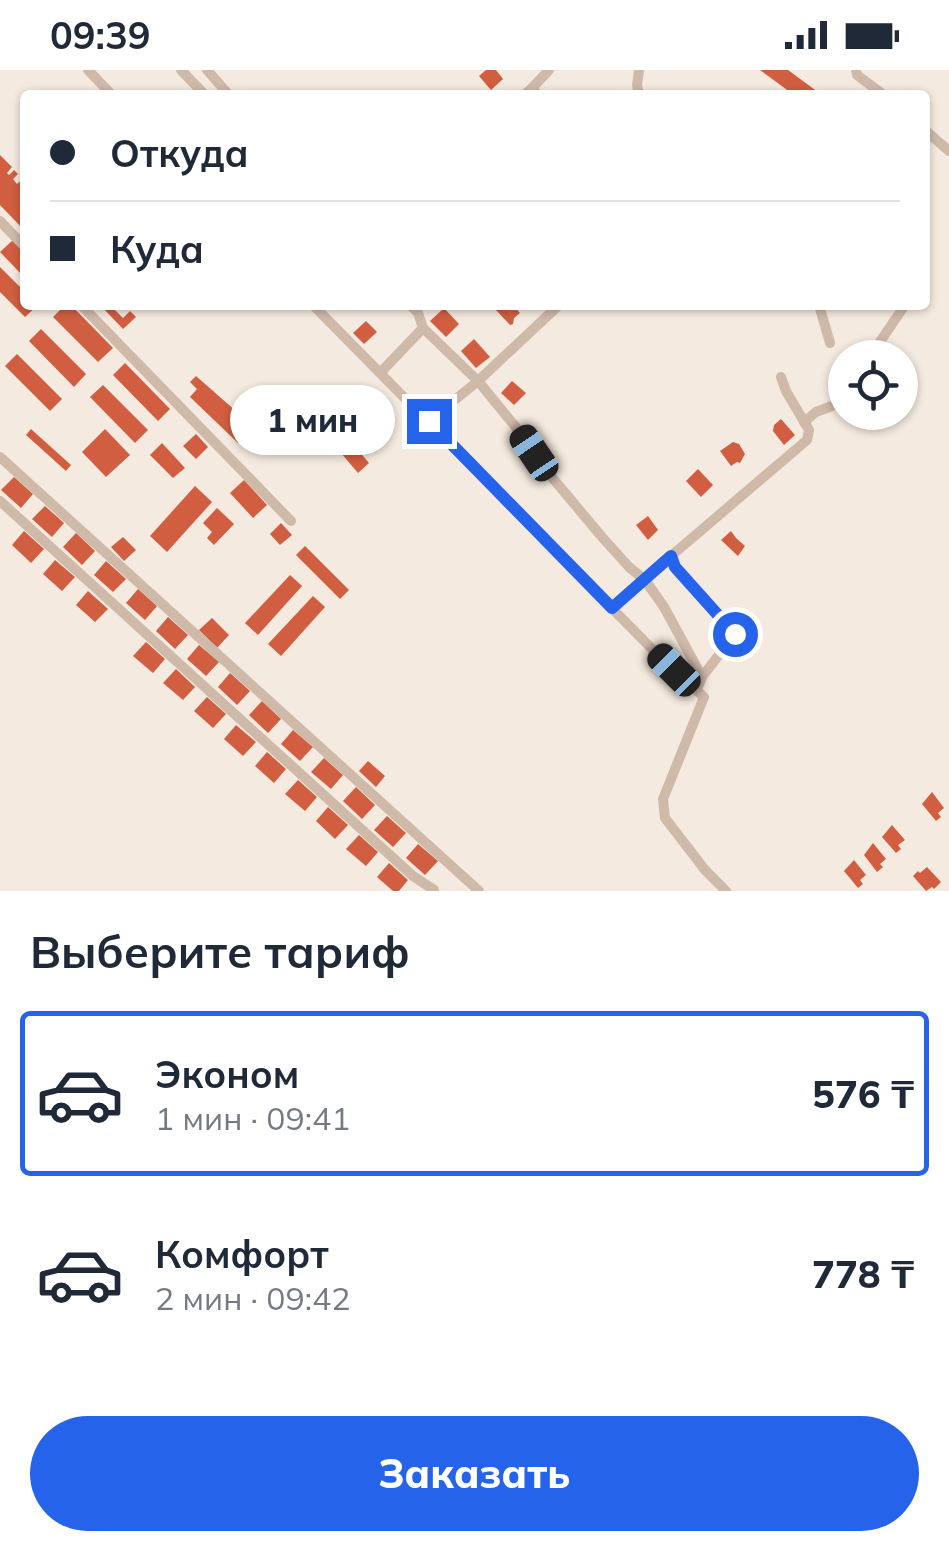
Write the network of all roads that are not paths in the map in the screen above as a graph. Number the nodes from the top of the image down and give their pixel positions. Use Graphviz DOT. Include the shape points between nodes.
graph roads {
  1 [pos="88,70"];
  2 [pos="181,70"];
  3 [pos="207,70"];
  4 [pos="549,70"];
  5 [pos="856,70"];
  6 [pos="107,90"];
  7 [pos="200,90"];
  8 [pos="225,90"];
  9 [pos="533,90"];
  10 [pos="877,90"];
  11 [pos="930,134"];
  12 [pos="949,151"];
  13 [pos="0,222"];
  14 [pos="20,242"];
  15 [pos="86,310"];
  16 [pos="319,310"];
  17 [pos="418,310"];
  18 [pos="554,310"];
  19 [pos="820,310"];
  20 [pos="901,310"];
  21 [pos="423,328"];
  22 [pos="829,340"];
  23 [pos="881,340"];
  24 [pos="381,372"];
  25 [pos="781,377"];
  26 [pos="478,381"];
  27 [pos="828,407"];
  28 [pos="429,421"];
  29 [pos="804,422"];
  30 [pos="0,456"];
  31 [pos="0,501"];
  32 [pos="291,521"];
  33 [pos="671,556"];
  34 [pos="644,580"];
  35 [pos="612,608"];
  36 [pos="700,683"];
  37 [pos="434,890"];
  38 [pos="479,891"];
  39 [pos="726,891"];
  1 -- 6 [label="street"];
  2 -- 7 [label="street"];
  3 -- 8 [label="street"];
  4 -- 9 [label="street"];
  5 -- 10 [label="street"];
  11 -- 12 [label="street"];
  13 -- 14 [label="street"];
  15 -- 32 [label="street"];
  16 -- 24 [label="street"];
  17 -- 21 [label="street"];
  18 -- 26 [label="street"];
  19 -- 22 [label="street"];
  20 -- 23 [label="street"];
  21 -- 24 [label="street"];
  21 -- 26 [label="street"];
  24 -- 28 [label="street"];
  25 -- 29 [label="street"];
  26 -- 28 [label="street"];
  26 -- 34 [label="street" via="550,476"];
  27 -- 29 [label="street"];
  28 -- 35 [label="street"];
  29 -- 33 [label="street" via="806,440"];
  30 -- 38 [label="street"];
  31 -- 37 [label="street"];
  33 -- 34 [label="street"];
  33 -- 36 [label="street" via="735,634"];
  34 -- 35 [label="street"];
  34 -- 36 [label="street"];
  35 -- 36 [label="street" via="690,686"];
  36 -- 39 [label="street" via="704,697 663,800 665,818"];
}
